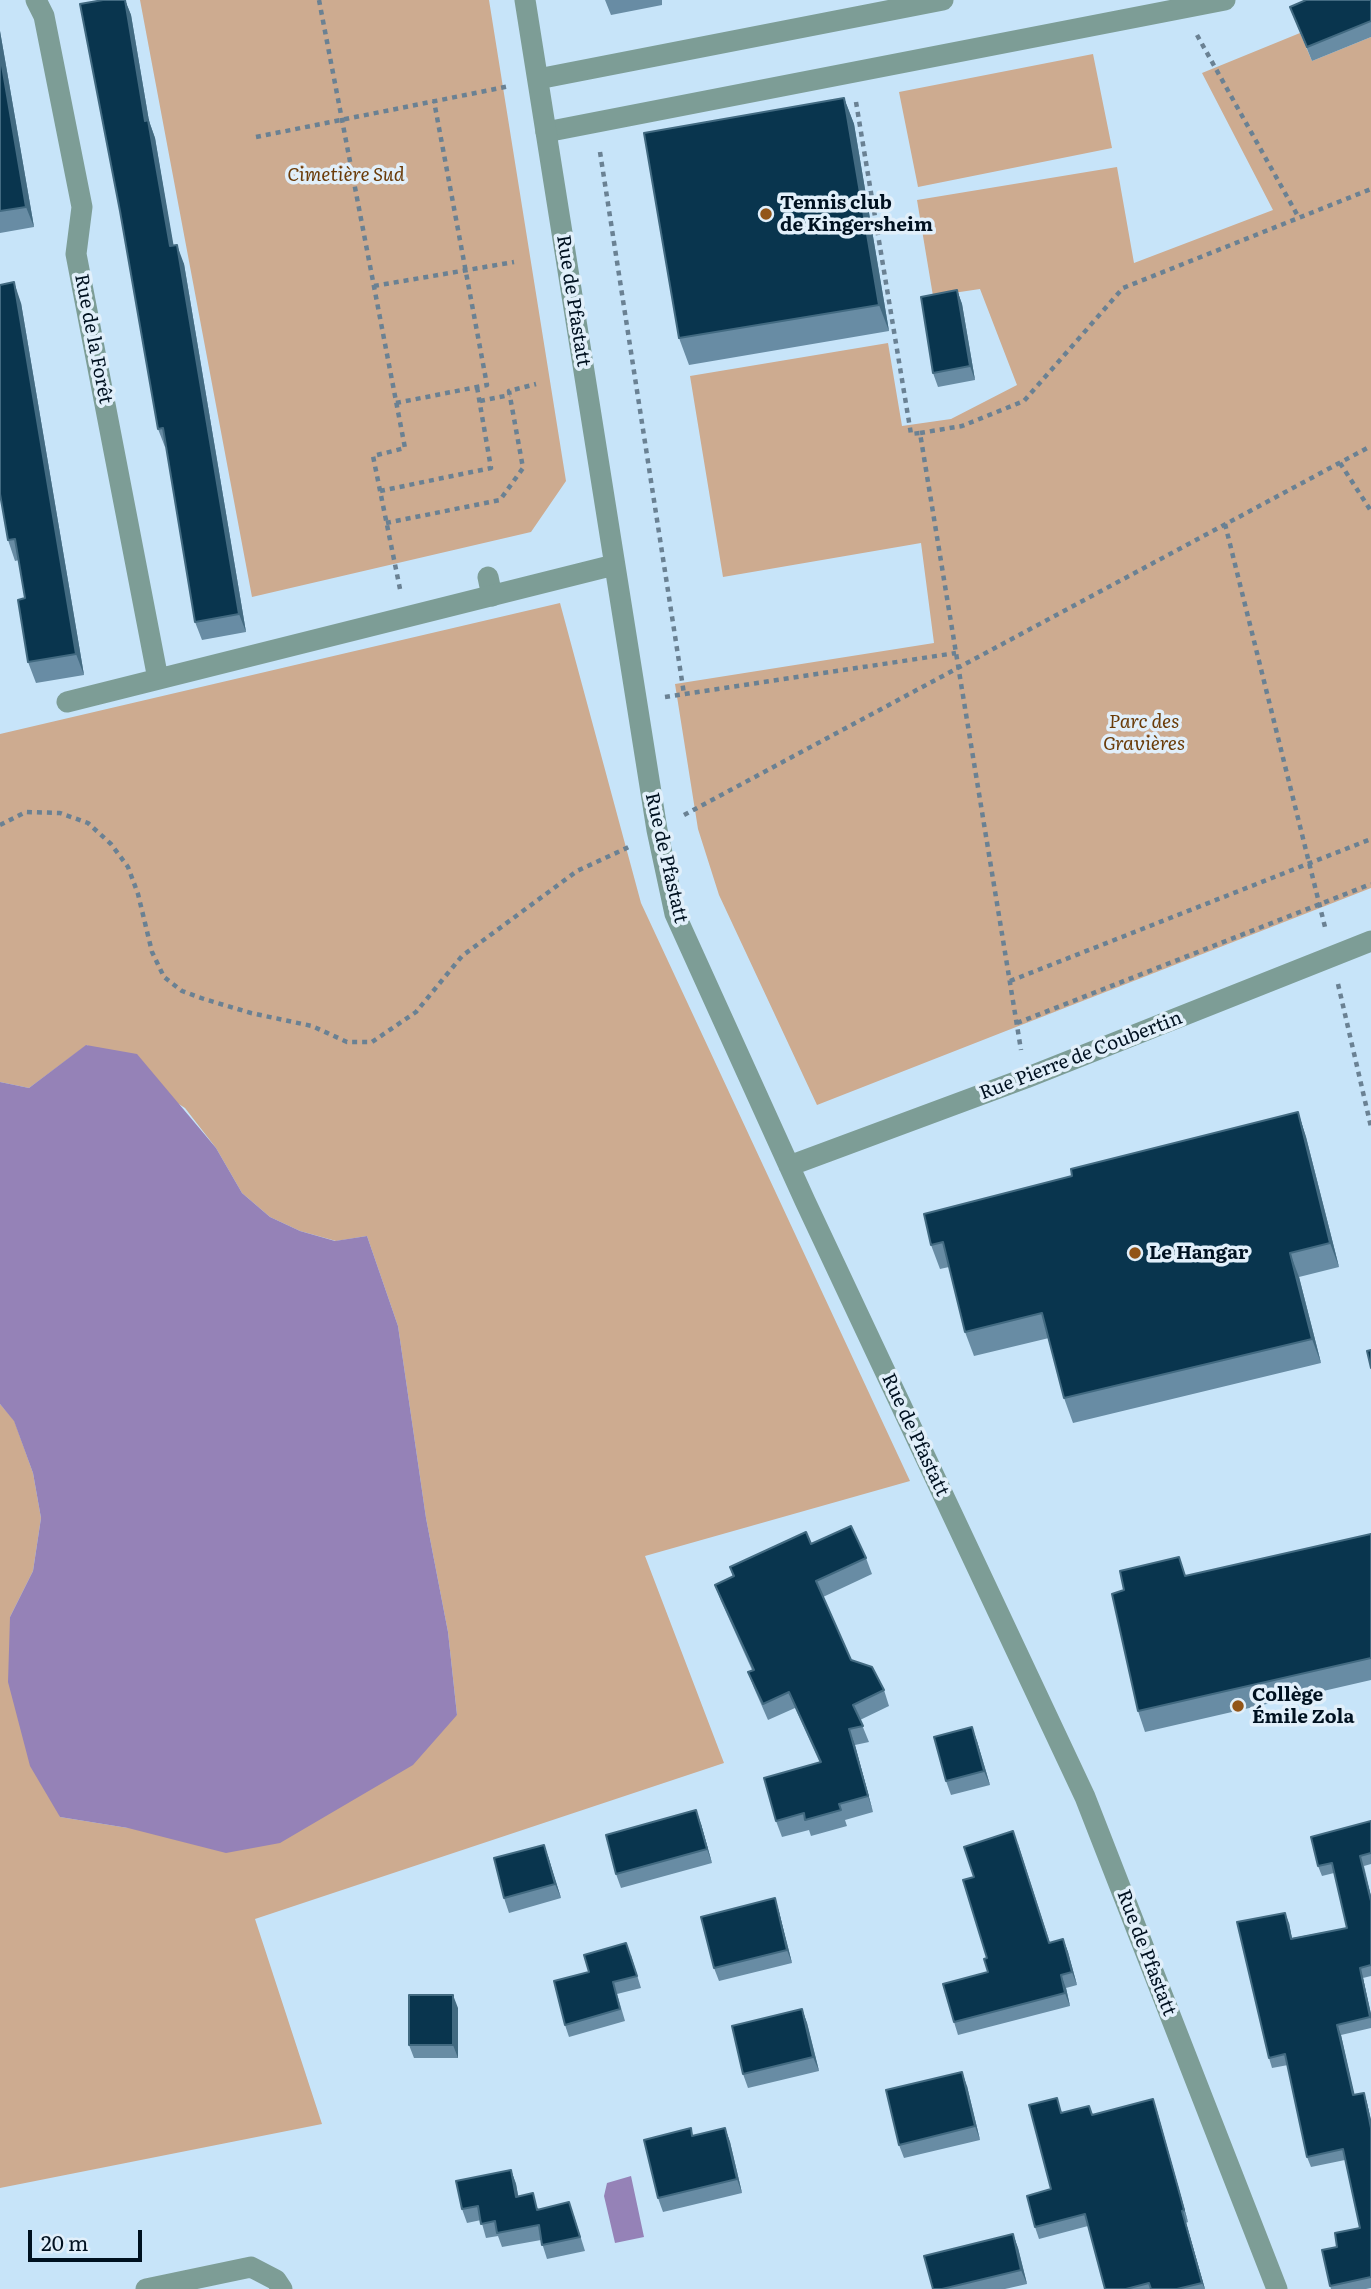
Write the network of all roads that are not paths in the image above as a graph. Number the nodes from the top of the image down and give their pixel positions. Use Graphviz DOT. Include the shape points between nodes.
graph roads {
  1 [pos="36,0"];
  2 [pos="525,0"];
  3 [pos="943,0"];
  4 [pos="1225,0"];
  5 [pos="538,79"];
  6 [pos="546,132"];
  7 [pos="614,565"];
  8 [pos="158,680"];
  9 [pos="67,702"];
  10 [pos="1371,941"];
  11 [pos="789,1166"];
  12 [pos="146,2289"];
  13 [pos="282,2289"];
  14 [pos="1277,2289"];
  1 -- 8 [label="street, Rue de la Forêt" via="44,16 82,207 76,254"];
  2 -- 5 [label="street, Rue de Pfastatt"];
  3 -- 5 [label="street"];
  4 -- 6 [label="street"];
  5 -- 6 [label="street, Rue de Pfastatt"];
  6 -- 7 [label="street, Rue de Pfastatt"];
  7 -- 8 [label="street" via="490,586 405,617"];
  7 -- 11 [label="street, Rue de Pfastatt" via="657,830 676,914"];
  8 -- 9 [label="street"];
  10 -- 11 [label="street, Rue Pierre de Coubertin"];
  11 -- 14 [label="street, Rue de Pfastatt" via="1085,1797"];
  12 -- 13 [label="street" via="251,2267 276,2280"];
}
